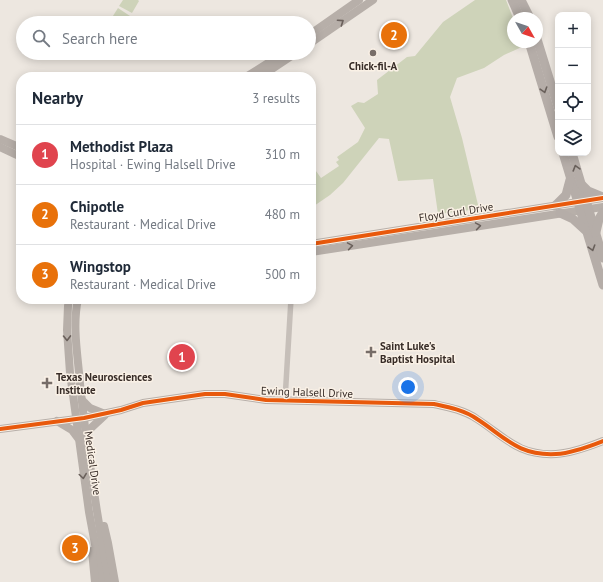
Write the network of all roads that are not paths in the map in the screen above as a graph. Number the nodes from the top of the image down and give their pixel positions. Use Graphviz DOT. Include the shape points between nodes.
graph roads {
  1 [pos="359,0"];
  2 [pos="373,0"];
  3 [pos="512,0"];
  4 [pos="522,0"];
  5 [pos="517,12"];
  6 [pos="527,12"];
  7 [pos="316,30"];
  8 [pos="316,39"];
  9 [pos="531,48"];
  10 [pos="540,48"];
  11 [pos="273,60"];
  12 [pos="286,60"];
  13 [pos="254,72"];
  14 [pos="268,72"];
  15 [pos="555,97"];
  16 [pos="555,127"];
  17 [pos="0,138"];
  18 [pos="16,146"];
  19 [pos="0,147"];
  20 [pos="16,155"];
  21 [pos="564,156"];
  22 [pos="573,156"];
  23 [pos="570,178"];
  24 [pos="580,183"];
  25 [pos="603,197"];
  26 [pos="583,206"];
  27 [pos="603,207"];
  28 [pos="558,210"];
  29 [pos="603,212"];
  30 [pos="591,233"];
  31 [pos="316,243"];
  32 [pos="316,251"];
  33 [pos="603,258"];
  34 [pos="603,285"];
  35 [pos="68,304"];
  36 [pos="77,304"];
  37 [pos="291,304"];
  38 [pos="82,400"];
  39 [pos="285,400"];
  40 [pos="73,402"];
  41 [pos="105,414"];
  42 [pos="80,419"];
  43 [pos="57,421"];
  44 [pos="0,429"];
  45 [pos="82,439"];
  46 [pos="603,441"];
  47 [pos="97,506"];
  48 [pos="89,512"];
  49 [pos="95,582"];
  50 [pos="102,582"];
  51 [pos="108,582"];
  52 [pos="115,582"];
  1 -- 7 [label="street"];
  8 -- 2 [label="street, one-way"];
  3 -- 5 [label="main road"];
  4 -- 6 [label="main road"];
  9 -- 16 [label="main road, one-way"];
  10 -- 15 [label="main road"];
  11 -- 13 [label="street"];
  12 -- 14 [label="street"];
  17 -- 18 [label="street"];
  19 -- 20 [label="street"];
  21 -- 23 [label="main road"];
  24 -- 22 [label="main road, one-way"];
  23 -- 26 [label="main road"];
  23 -- 28 [label="main road" via="566,195"];
  24 -- 25 [label="main road" via="588,191"];
  24 -- 26 [label="main road"];
  25 -- 26 [label="street, Floyd Curl Drive"];
  26 -- 27 [label="street, Floyd Curl Drive"];
  26 -- 28 [label="street, Floyd Curl Drive"];
  26 -- 30 [label="main road"];
  28 -- 30 [label="main road"];
  28 -- 31 [label="street, Floyd Curl Drive"];
  32 -- 28 [label="street, Floyd Curl Drive, one-way"];
  29 -- 30 [label="main road"];
  30 -- 33 [label="main road"];
  30 -- 34 [label="main road, one-way"];
  35 -- 40 [label="street, Medical Drive, one-way" via="67,347"];
  36 -- 38 [label="street, Medical Drive" via="76,347"];
  37 -- 39 [label="street"];
  38 -- 41 [label="street" via="90,408"];
  38 -- 42 [label="street, Medical Drive"];
  39 -- 41 [label="street, Ewing Halsell Drive" via="205,394 143,403"];
  39 -- 46 [label="street, Ewing Halsell Drive" via="434,404 469,414 510,443 536,453 562,454"];
  40 -- 42 [label="street, Medical Drive"];
  40 -- 43 [label="street" via="68,413"];
  41 -- 42 [label="street, Ewing Halsell Drive"];
  41 -- 45 [label="street"];
  42 -- 43 [label="street, Ewing Halsell Drive"];
  42 -- 45 [label="street, Medical Drive"];
  43 -- 44 [label="street, Ewing Halsell Drive"];
  43 -- 45 [label="street"];
  45 -- 47 [label="street, Medical Drive"];
  45 -- 48 [label="street, Medical Drive, one-way"];
  47 -- 51 [label="street, Medical Drive"];
  47 -- 52 [label="street" via="107,537"];
  48 -- 49 [label="street"];
  48 -- 50 [label="street, Medical Drive"];
}
